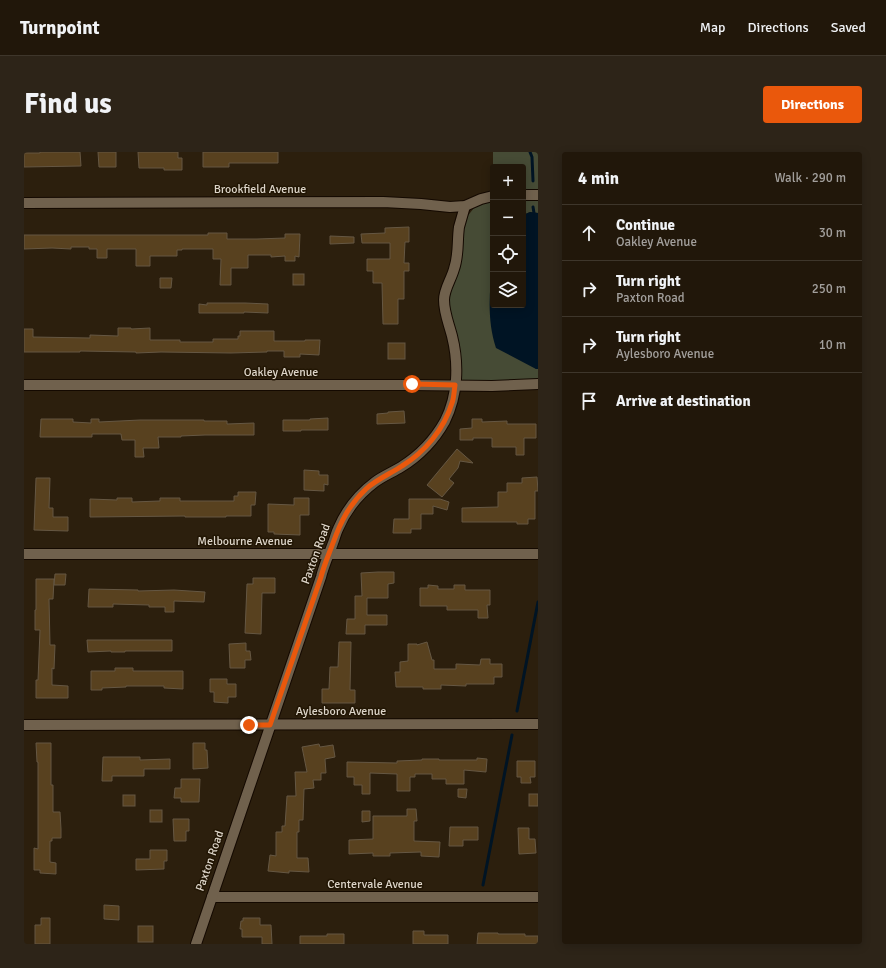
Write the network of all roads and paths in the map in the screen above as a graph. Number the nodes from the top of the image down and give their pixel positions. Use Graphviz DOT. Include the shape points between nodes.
graph roads {
  1 [pos="526,195"];
  2 [pos="538,195"];
  3 [pos="490,197"];
  4 [pos="24,203"];
  5 [pos="465,206"];
  6 [pos="538,384"];
  7 [pos="24,385"];
  8 [pos="455,385"];
  9 [pos="24,554"];
  10 [pos="328,554"];
  11 [pos="538,554"];
  12 [pos="538,724"];
  13 [pos="24,725"];
  14 [pos="270,725"];
  15 [pos="212,897"];
  16 [pos="538,897"];
  17 [pos="196,944"];
  1 -- 2 [label="street"];
  3 -- 5 [label="street, Brookfield Avenue"];
  4 -- 5 [label="street, Brookfield Avenue" via="383,202"];
  5 -- 8 [label="street, Paxton Road" via="459,227 454,269 444,298 444,309 456,354"];
  6 -- 8 [label="street, Oakley Avenue"];
  7 -- 8 [label="street, Oakley Avenue"];
  8 -- 10 [label="street, Paxton Road" via="452,403 436,435 414,458 375,482 357,498 339,527"];
  9 -- 10 [label="street, Melbourne Avenue"];
  10 -- 11 [label="street, Melbourne Avenue"];
  10 -- 14 [label="street, Paxton Road"];
  12 -- 14 [label="street, Aylesboro Avenue"];
  13 -- 14 [label="street, Aylesboro Avenue"];
  14 -- 15 [label="street, Paxton Road"];
  15 -- 16 [label="street, Centervale Avenue"];
  15 -- 17 [label="street, Paxton Road"];
}
